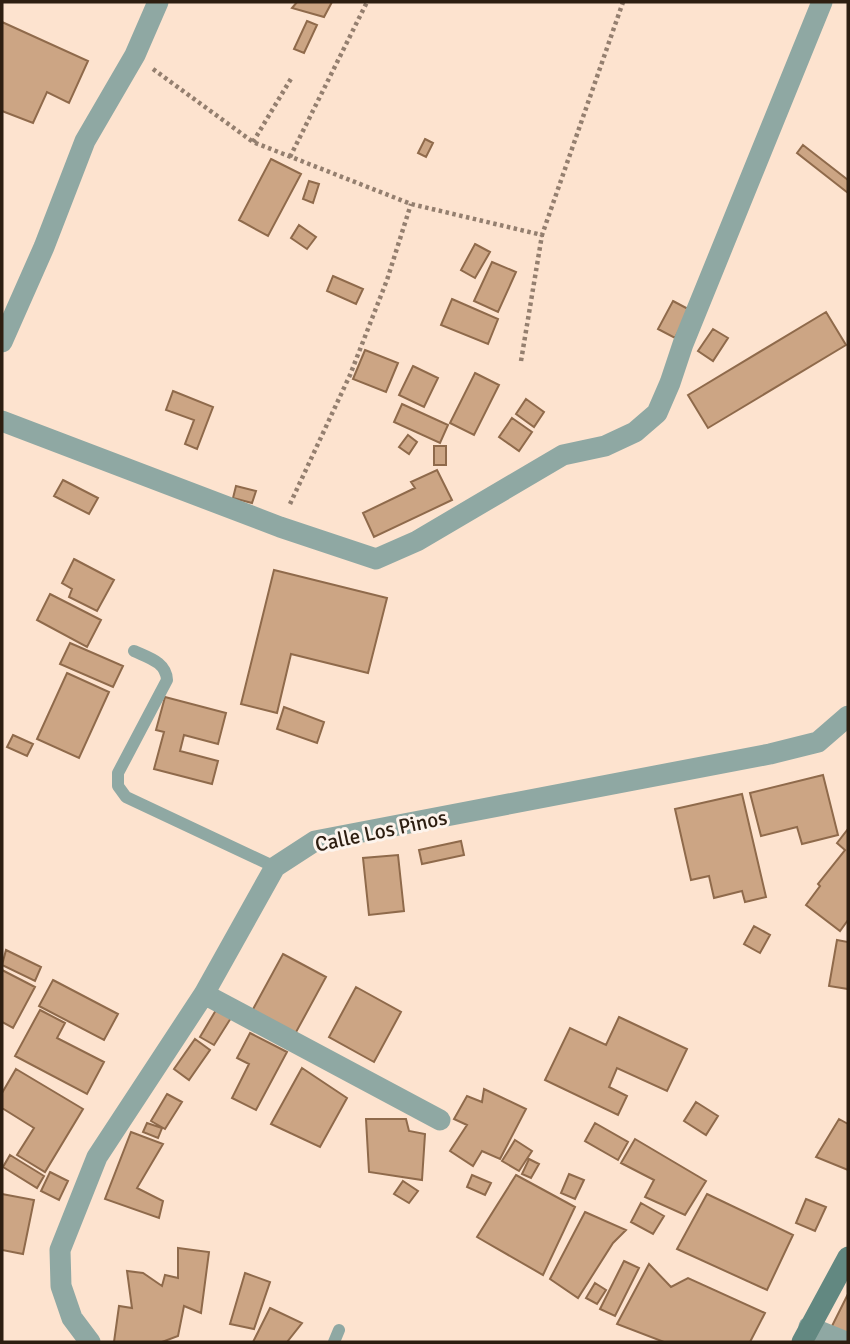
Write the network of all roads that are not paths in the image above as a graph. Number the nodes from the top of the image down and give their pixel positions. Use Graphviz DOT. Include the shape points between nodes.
graph roads {
  1 [pos="158,2"];
  2 [pos="822,2"];
  3 [pos="2,342"];
  4 [pos="2,421"];
  5 [pos="134,651"];
  6 [pos="848,716"];
  7 [pos="275,867"];
  8 [pos="204,994"];
  9 [pos="440,1120"];
  10 [pos="848,1257"];
  11 [pos="805,1335"];
  12 [pos="90,1342"];
  13 [pos="846,1342"];
  1 -- 3 [label="street" via="135,55 85,141"];
  2 -- 4 [label="street" via="656,414 635,432 605,446 563,455 417,541 376,558 280,527"];
  5 -- 7 [label="lane" via="162,665 167,680 118,773 118,786 126,797"];
  6 -- 7 [label="street, Calle Los Pinos" via="818,742 315,841"];
  7 -- 8 [label="street, Calle Los Pinos"];
  8 -- 9 [label="street"];
  8 -- 12 [label="street, Calle Los Pinos" via="97,1157 61,1250 61,1286 72,1318"];
  10 -- 11 [label="street"];
  11 -- 13 [label="street"];
}
